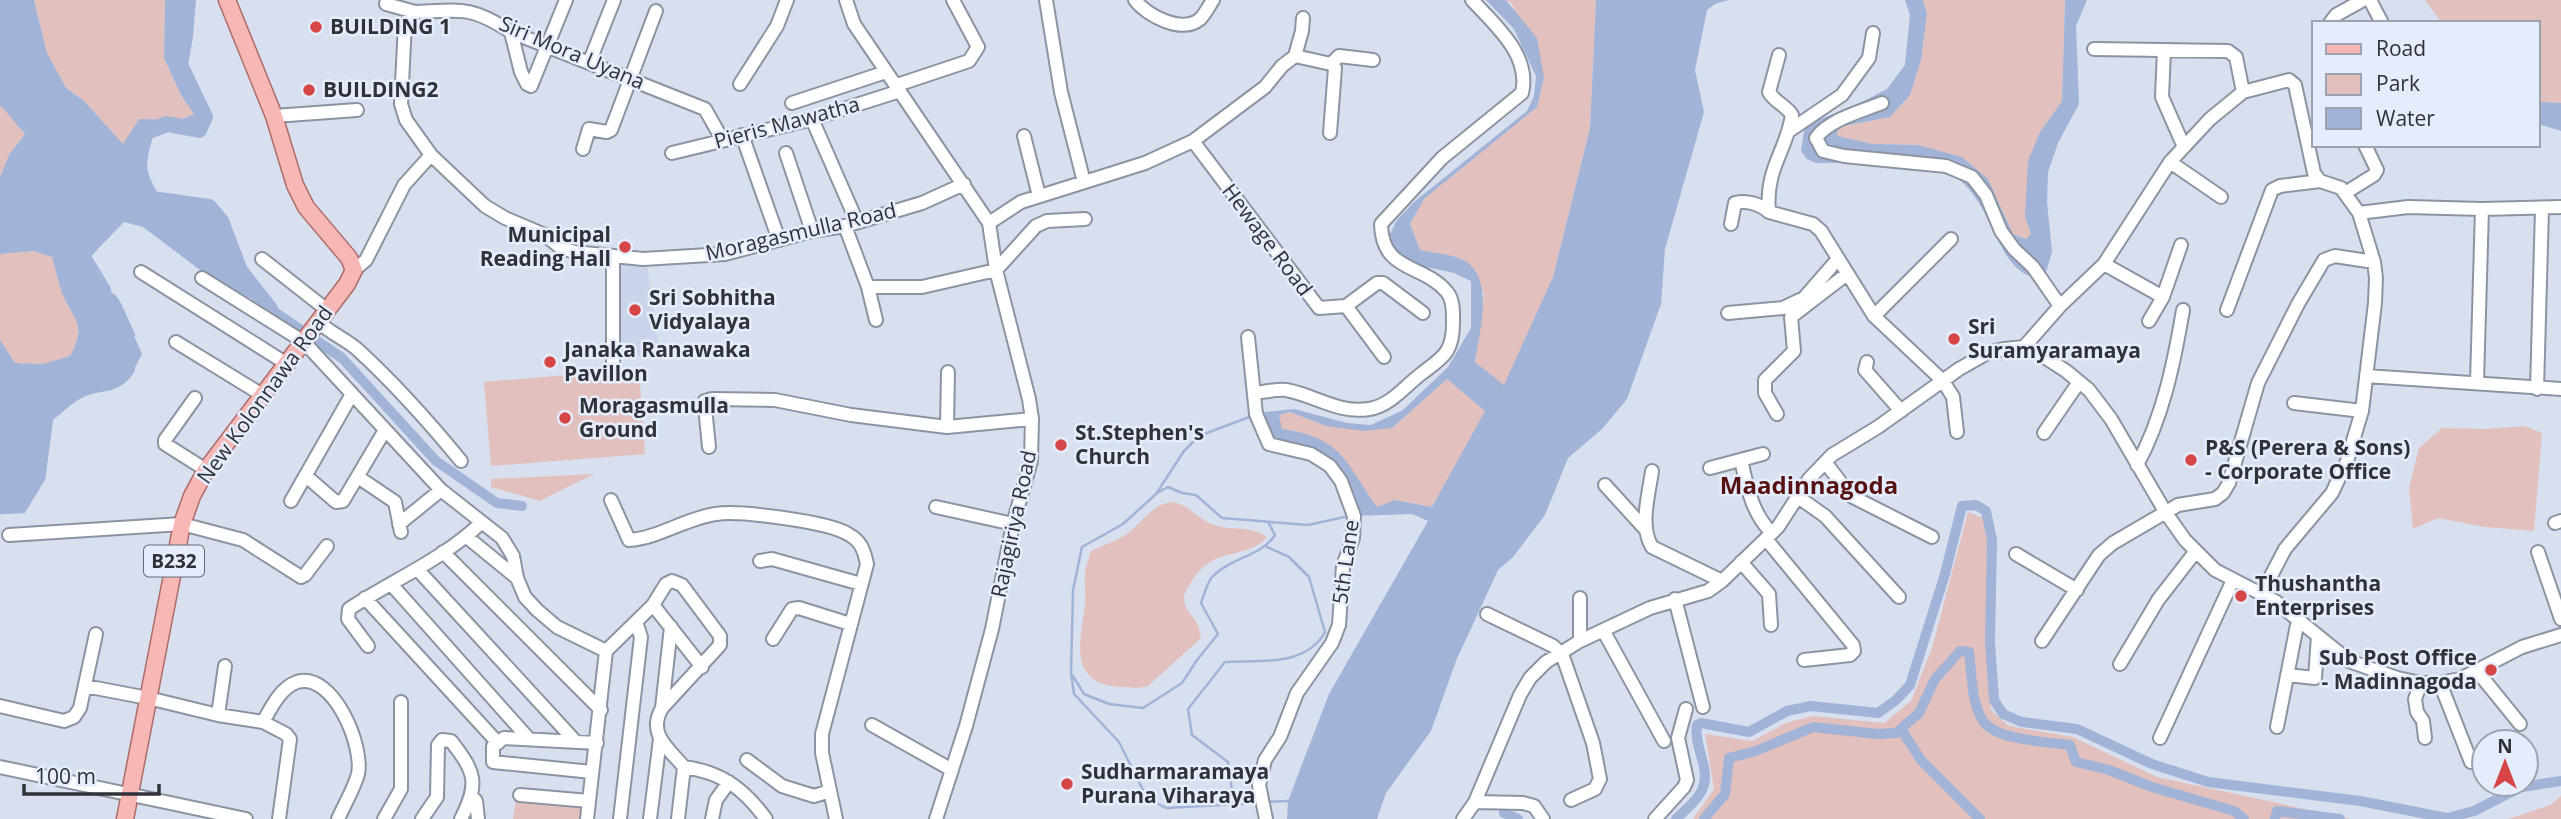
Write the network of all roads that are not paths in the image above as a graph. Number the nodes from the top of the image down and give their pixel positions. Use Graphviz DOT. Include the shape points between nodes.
graph roads {
  1 [pos="387,0"];
  2 [pos="566,0"];
  3 [pos="614,0"];
  4 [pos="787,0"];
  5 [pos="846,0"];
  6 [pos="953,0"];
  7 [pos="1046,0"];
  8 [pos="1135,0"];
  9 [pos="1213,0"];
  10 [pos="1472,0"];
  11 [pos="2363,0"];
  12 [pos="2370,0"];
  13 [pos="229,1"];
  14 [pos="468,5"];
  15 [pos="656,11"];
  16 [pos="415,12"];
  17 [pos="1303,18"];
  18 [pos="2332,21"];
  19 [pos="2381,21"];
  20 [pos="511,32"];
  21 [pos="1873,33"];
  22 [pos="547,46"];
  23 [pos="2094,48"];
  24 [pos="2164,50"];
  25 [pos="1779,55"];
  26 [pos="1295,56"];
  27 [pos="1373,60"];
  28 [pos="589,63"];
  29 [pos="1331,64"];
  30 [pos="886,72"];
  31 [pos="630,78"];
  32 [pos="740,84"];
  33 [pos="899,88"];
  34 [pos="2243,92"];
  35 [pos="792,103"];
  36 [pos="1882,103"];
  37 [pos="357,110"];
  38 [pos="274,116"];
  39 [pos="812,119"];
  40 [pos="1790,131"];
  41 [pos="1330,133"];
  42 [pos="742,135"];
  43 [pos="1024,136"];
  44 [pos="722,139"];
  45 [pos="1193,141"];
  46 [pos="2184,147"];
  47 [pos="2366,147"];
  48 [pos="583,149"];
  49 [pos="672,153"];
  50 [pos="786,153"];
  51 [pos="431,155"];
  52 [pos="2170,162"];
  53 [pos="2320,181"];
  54 [pos="1084,182"];
  55 [pos="964,184"];
  56 [pos="2345,193"];
  57 [pos="1039,196"];
  58 [pos="2221,197"];
  59 [pos="2561,207"];
  60 [pos="2482,209"];
  61 [pos="2542,209"];
  62 [pos="1769,212"];
  63 [pos="2359,213"];
  64 [pos="1085,219"];
  65 [pos="989,223"];
  66 [pos="851,224"];
  67 [pos="1731,225"];
  68 [pos="812,231"];
  69 [pos="1951,239"];
  70 [pos="779,240"];
  71 [pos="2181,245"];
  72 [pos="613,257"];
  73 [pos="262,259"];
  74 [pos="1838,259"];
  75 [pos="2374,262"];
  76 [pos="2104,264"];
  77 [pos="354,270"];
  78 [pos="996,270"];
  79 [pos="141,272"];
  80 [pos="1847,274"];
  81 [pos="202,278"];
  82 [pos="868,287"];
  83 [pos="2163,297"];
  84 [pos="1346,306"];
  85 [pos="2060,306"];
  86 [pos="2183,310"];
  87 [pos="2227,310"];
  88 [pos="1423,313"];
  89 [pos="1728,313"];
  90 [pos="1874,316"];
  91 [pos="321,319"];
  92 [pos="876,320"];
  93 [pos="2149,321"];
  94 [pos="1248,337"];
  95 [pos="305,340"];
  96 [pos="176,342"];
  97 [pos="2024,347"];
  98 [pos="1384,358"];
  99 [pos="613,362"];
  100 [pos="1867,362"];
  101 [pos="287,364"];
  102 [pos="948,372"];
  103 [pos="2366,376"];
  104 [pos="1943,381"];
  105 [pos="2079,382"];
  106 [pos="2477,382"];
  107 [pos="2537,389"];
  108 [pos="2561,389"];
  109 [pos="1254,393"];
  110 [pos="352,394"];
  111 [pos="264,396"];
  112 [pos="195,398"];
  113 [pos="2294,403"];
  114 [pos="1901,411"];
  115 [pos="2361,411"];
  116 [pos="1777,414"];
  117 [pos="1032,418"];
  118 [pos="947,426"];
  119 [pos="385,430"];
  120 [pos="1956,432"];
  121 [pos="2044,433"];
  122 [pos="709,447"];
  123 [pos="1763,454"];
  124 [pos="1741,460"];
  125 [pos="461,461"];
  126 [pos="1825,462"];
  127 [pos="2137,465"];
  128 [pos="1710,468"];
  129 [pos="206,471"];
  130 [pos="1651,471"];
  131 [pos="306,476"];
  132 [pos="358,477"];
  133 [pos="1605,485"];
  134 [pos="441,491"];
  135 [pos="1798,497"];
  136 [pos="611,499"];
  137 [pos="291,501"];
  138 [pos="936,507"];
  139 [pos="2166,513"];
  140 [pos="481,523"];
  141 [pos="182,524"];
  142 [pos="1013,524"];
  143 [pos="1646,530"];
  144 [pos="9,535"];
  145 [pos="1769,536"];
  146 [pos="467,537"];
  147 [pos="1932,537"];
  148 [pos="327,546"];
  149 [pos="2196,551"];
  150 [pos="443,552"];
  151 [pos="2538,552"];
  152 [pos="2016,554"];
  153 [pos="760,561"];
  154 [pos="1741,562"];
  155 [pos="418,570"];
  156 [pos="517,578"];
  157 [pos="2233,580"];
  158 [pos="1722,581"];
  159 [pos="861,583"];
  160 [pos="391,584"];
  161 [pos="2077,590"];
  162 [pos="2262,593"];
  163 [pos="1899,597"];
  164 [pos="365,598"];
  165 [pos="1580,598"];
  166 [pos="1675,599"];
  167 [pos="653,605"];
  168 [pos="1487,614"];
  169 [pos="2561,619"];
  170 [pos="2298,620"];
  171 [pos="636,622"];
  172 [pos="850,624"];
  173 [pos="1770,625"];
  174 [pos="670,627"];
  175 [pos="1603,630"];
  176 [pos="96,634"];
  177 [pos="2561,635"];
  178 [pos="2318,636"];
  179 [pos="773,639"];
  180 [pos="2042,640"];
  181 [pos="1580,641"];
  182 [pos="368,646"];
  183 [pos="606,651"];
  184 [pos="1562,654"];
  185 [pos="1804,660"];
  186 [pos="2120,664"];
  187 [pos="225,666"];
  188 [pos="702,667"];
  189 [pos="2477,671"];
  190 [pos="2287,675"];
  191 [pos="2421,683"];
  192 [pos="2440,684"];
  193 [pos="85,686"];
  194 [pos="148,698"];
  195 [pos="401,702"];
  196 [pos="0,706"];
  197 [pos="1703,707"];
  198 [pos="662,708"];
  199 [pos="1686,709"];
  200 [pos="601,710"];
  201 [pos="218,715"];
  202 [pos="263,722"];
  203 [pos="2520,724"];
  204 [pos="872,725"];
  205 [pos="2277,727"];
  206 [pos="2160,738"];
  207 [pos="2425,738"];
  208 [pos="660,739"];
  209 [pos="529,740"];
  210 [pos="1664,741"];
  211 [pos="576,742"];
  212 [pos="498,743"];
  213 [pos="597,743"];
  214 [pos="2470,759"];
  215 [pos="747,760"];
  216 [pos="0,766"];
  217 [pos="684,767"];
  218 [pos="952,769"];
  219 [pos="592,772"];
  220 [pos="729,782"];
  221 [pos="830,791"];
  222 [pos="130,793"];
  223 [pos="520,794"];
  224 [pos="472,797"];
  225 [pos="1571,800"];
  226 [pos="589,801"];
  227 [pos="1475,802"];
  228 [pos="125,819"];
  229 [pos="246,819"];
  230 [pos="279,819"];
  231 [pos="338,819"];
  232 [pos="384,819"];
  233 [pos="422,819"];
  234 [pos="461,819"];
  235 [pos="478,819"];
  236 [pos="587,819"];
  237 [pos="620,819"];
  238 [pos="650,819"];
  239 [pos="678,819"];
  240 [pos="712,819"];
  241 [pos="766,819"];
  242 [pos="836,819"];
  243 [pos="936,819"];
  244 [pos="1266,819"];
  245 [pos="1463,819"];
  246 [pos="1543,819"];
  247 [pos="1655,819"];
  1 -- 16 [label="street" via="386,4"];
  2 -- 22 [label="street"];
  3 -- 28 [label="street"];
  4 -- 32 [label="street" via="777,26"];
  5 -- 30 [label="street, Rajagiriya Road" via="854,24"];
  6 -- 33 [label="street, Pieris Mawatha" via="978,47 970,61"];
  7 -- 54 [label="street" via="1061,92"];
  8 -- 9 [label="street" via="1142,10 1189,25 1201,18"];
  10 -- 109 [label="street" via="1511,43 1524,76 1522,93 1442,158 1381,224 1381,238 1392,257 1447,292 1453,341 1445,355 1387,403 1369,409 1343,410 1285,390"];
  11 -- 18 [label="street"];
  12 -- 19 [label="street"];
  13 -- 38 [label="main road"];
  14 -- 16 [label="street, Siri Mora Uyana"];
  14 -- 20 [label="street, Siri Mora Uyana"];
  15 -- 31 [label="street"];
  16 -- 51 [label="street, Moragasmulla Road" via="405,23 401,104 406,120"];
  17 -- 26 [label="street"];
  20 -- 22 [label="street, Siri Mora Uyana"];
  20 -- 22 [label="street" via="522,72 531,86"];
  21 -- 40 [label="street" via="1869,58 1842,95"];
  22 -- 28 [label="street, Siri Mora Uyana"];
  23 -- 24 [label="street"];
  24 -- 34 [label="street" via="2228,51 2236,57"];
  24 -- 46 [label="street" via="2162,97"];
  25 -- 40 [label="street" via="1769,92 1792,115"];
  26 -- 29 [label="street"];
  26 -- 45 [label="street" via="1265,87"];
  27 -- 29 [label="street" via="1339,56"];
  28 -- 31 [label="street, Siri Mora Uyana"];
  29 -- 41 [label="street" via="1335,68"];
  30 -- 33 [label="street, Rajagiriya Road"];
  30 -- 35 [label="street"];
  31 -- 44 [label="street, Siri Mora Uyana" via="705,109"];
  31 -- 48 [label="street" via="611,130 589,129"];
  33 -- 39 [label="street, Pieris Mawatha"];
  33 -- 55 [label="street, Rajagiriya Road"];
  34 -- 46 [label="street"];
  34 -- 53 [label="street" via="2289,80 2295,85 2314,173"];
  36 -- 85 [label="street" via="1819,134 1816,138 1823,151 1946,166 1972,177 2007,240"];
  37 -- 38 [label="street"];
  38 -- 77 [label="main road" via="306,207"];
  39 -- 42 [label="street, Pieris Mawatha"];
  39 -- 66 [label="street"];
  40 -- 62 [label="street" via="1770,178"];
  42 -- 44 [label="street, Pieris Mawatha"];
  42 -- 70 [label="street"];
  43 -- 57 [label="street"];
  44 -- 49 [label="street, Pieris Mawatha"];
  45 -- 54 [label="street" via="1145,163"];
  45 -- 84 [label="street, Hewage Road" via="1319,308"];
  46 -- 52 [label="street"];
  47 -- 56 [label="street" via="2377,170"];
  50 -- 68 [label="street"];
  51 -- 72 [label="street, Moragasmulla Road" via="485,206 505,218 545,235 560,247"];
  51 -- 77 [label="street" via="404,185 366,260"];
  52 -- 58 [label="street"];
  52 -- 76 [label="street"];
  53 -- 56 [label="street"];
  53 -- 87 [label="street" via="2272,190"];
  54 -- 57 [label="street"];
  55 -- 65 [label="street, Rajagiriya Road"];
  55 -- 66 [label="street, Moragasmulla Road" via="922,203"];
  56 -- 63 [label="street"];
  57 -- 65 [label="street"];
  59 -- 61 [label="street"];
  60 -- 61 [label="street"];
  60 -- 63 [label="street" via="2408,207"];
  60 -- 106 [label="street"];
  61 -- 107 [label="street"];
  62 -- 67 [label="street" via="1763,206 1735,203"];
  62 -- 74 [label="street" via="1813,224"];
  63 -- 75 [label="street"];
  64 -- 78 [label="street" via="1036,226"];
  65 -- 78 [label="street, Rajagiriya Road"];
  66 -- 68 [label="street, Moragasmulla Road"];
  66 -- 82 [label="street"];
  68 -- 70 [label="street, Moragasmulla Road"];
  69 -- 90 [label="street"];
  70 -- 72 [label="street, Moragasmulla Road" via="699,257"];
  71 -- 83 [label="street"];
  72 -- 99 [label="street"];
  73 -- 91 [label="street"];
  74 -- 80 [label="street"];
  74 -- 89 [label="street" via="1804,298 1783,308"];
  75 -- 103 [label="street" via="2375,303"];
  75 -- 139 [label="street" via="2324,260 2258,383 2223,493 2215,499 2178,505"];
  76 -- 83 [label="street"];
  76 -- 85 [label="street"];
  77 -- 91 [label="main road, New Kolonnawa Road / B232"];
  78 -- 82 [label="street" via="922,287"];
  78 -- 117 [label="street, Rajagiriya Road"];
  79 -- 101 [label="street"];
  80 -- 90 [label="street"];
  80 -- 116 [label="street" via="1791,317 1794,351 1765,380 1765,393"];
  81 -- 95 [label="street"];
  82 -- 92 [label="street"];
  83 -- 93 [label="street"];
  84 -- 88 [label="street" via="1383,283"];
  84 -- 98 [label="street"];
  85 -- 97 [label="street"];
  86 -- 127 [label="street" via="2163,402"];
  90 -- 104 [label="street"];
  91 -- 95 [label="main road, New Kolonnawa Road / B232"];
  91 -- 125 [label="street" via="332,334 356,347"];
  94 -- 109 [label="street, 5th Lane"];
  95 -- 101 [label="main road, New Kolonnawa Road / B232"];
  95 -- 110 [label="street"];
  96 -- 111 [label="street"];
  97 -- 104 [label="street" via="1989,352"];
  97 -- 105 [label="street" via="2044,355"];
  100 -- 114 [label="street" via="1869,377"];
  101 -- 111 [label="main road, New Kolonnawa Road / B232"];
  102 -- 118 [label="street"];
  103 -- 106 [label="street"];
  103 -- 115 [label="street"];
  104 -- 114 [label="street"];
  104 -- 120 [label="street" via="1953,397"];
  105 -- 121 [label="street"];
  105 -- 127 [label="street" via="2111,418"];
  106 -- 107 [label="street"];
  107 -- 108 [label="street"];
  109 -- 244 [label="street, 5th Lane" via="1256,414 1269,444 1311,454 1330,466 1354,516 1353,538 1341,578 1339,625 1332,643 1297,693 1280,737 1265,760 1259,785"];
  110 -- 119 [label="street"];
  110 -- 131 [label="street"];
  111 -- 129 [label="main road, New Kolonnawa Road / B232"];
  112 -- 129 [label="street" via="165,444"];
  113 -- 115 [label="street"];
  114 -- 126 [label="street"];
  115 -- 162 [label="street" via="2332,494 2285,549"];
  117 -- 118 [label="street"];
  117 -- 142 [label="street, Rajagiriya Road" via="1031,461"];
  118 -- 122 [label="street" via="775,400 712,399 705,401"];
  119 -- 132 [label="street"];
  119 -- 134 [label="street"];
  123 -- 124 [label="street"];
  124 -- 128 [label="street"];
  124 -- 145 [label="street" via="1749,496"];
  126 -- 135 [label="street"];
  126 -- 147 [label="street" via="1851,496"];
  127 -- 139 [label="street"];
  129 -- 141 [label="main road, New Kolonnawa Road / B232"];
  130 -- 143 [label="street"];
  131 -- 132 [label="street" via="336,502 343,501"];
  131 -- 137 [label="street"];
  132 -- 134 [label="street" via="395,502 400,528"];
  133 -- 143 [label="street"];
  134 -- 140 [label="street"];
  135 -- 145 [label="street"];
  135 -- 163 [label="street" via="1825,516"];
  136 -- 159 [label="street" via="629,540 645,539 716,514 760,516 847,533 863,546 867,564"];
  138 -- 142 [label="street"];
  139 -- 149 [label="street"];
  139 -- 161 [label="street" via="2099,555"];
  140 -- 146 [label="street"];
  140 -- 156 [label="street" via="502,538 513,556"];
  141 -- 144 [label="street"];
  141 -- 148 [label="street" via="243,540 301,577"];
  141 -- 194 [label="main road, New Kolonnawa Road / B232"];
  142 -- 218 [label="street, Rajagiriya Road" via="992,629"];
  143 -- 158 [label="street" via="1652,547"];
  145 -- 154 [label="street"];
  145 -- 185 [label="street" via="1853,645 1850,655"];
  146 -- 150 [label="street"];
  146 -- 156 [label="street"];
  149 -- 157 [label="street"];
  149 -- 186 [label="street" via="2158,600"];
  150 -- 155 [label="street"];
  150 -- 200 [label="street"];
  151 -- 169 [label="street"];
  152 -- 161 [label="street"];
  153 -- 159 [label="street" via="772,559"];
  154 -- 158 [label="street"];
  154 -- 173 [label="street" via="1769,594"];
  155 -- 160 [label="street"];
  155 -- 211 [label="street"];
  156 -- 183 [label="street" via="525,597 557,627"];
  157 -- 162 [label="street"];
  157 -- 206 [label="street"];
  158 -- 166 [label="street" via="1708,591"];
  159 -- 172 [label="street"];
  160 -- 164 [label="street"];
  160 -- 209 [label="street"];
  161 -- 180 [label="street"];
  162 -- 170 [label="street"];
  164 -- 182 [label="street" via="349,608 348,619"];
  164 -- 212 [label="street"];
  165 -- 181 [label="street"];
  166 -- 175 [label="street"];
  166 -- 197 [label="street"];
  167 -- 171 [label="street"];
  167 -- 174 [label="street"];
  167 -- 188 [label="street" via="666,584 682,585 720,636 720,645"];
  168 -- 184 [label="street"];
  170 -- 178 [label="street"];
  170 -- 190 [label="street"];
  171 -- 183 [label="street"];
  171 -- 237 [label="street" via="641,637"];
  172 -- 179 [label="street" via="792,608"];
  172 -- 221 [label="street" via="822,734"];
  174 -- 188 [label="street"];
  174 -- 198 [label="street"];
  175 -- 181 [label="street"];
  175 -- 210 [label="street"];
  176 -- 193 [label="street"];
  177 -- 189 [label="street" via="2522,647"];
  178 -- 190 [label="street" via="2315,678"];
  178 -- 191 [label="street" via="2358,665"];
  181 -- 184 [label="street"];
  183 -- 200 [label="street"];
  184 -- 225 [label="street" via="1593,743 1600,779 1595,789"];
  184 -- 227 [label="street" via="1546,662 1520,695"];
  187 -- 201 [label="street"];
  188 -- 198 [label="street"];
  189 -- 192 [label="street"];
  189 -- 203 [label="street"];
  190 -- 205 [label="street"];
  191 -- 192 [label="street"];
  191 -- 207 [label="street" via="2414,699"];
  192 -- 214 [label="street"];
  193 -- 194 [label="street"];
  193 -- 196 [label="street" via="80,708 64,721"];
  194 -- 201 [label="street"];
  194 -- 222 [label="main road, New Kolonnawa Road / B232"];
  195 -- 232 [label="street" via="401,789"];
  198 -- 208 [label="street" via="656,718"];
  199 -- 247 [label="street" via="1678,738 1687,780"];
  200 -- 213 [label="street"];
  201 -- 202 [label="street"];
  202 -- 230 [label="street" via="290,739"];
  202 -- 231 [label="street" via="278,696 296,682 321,686 343,713 354,734 358,773"];
  204 -- 218 [label="street"];
  208 -- 217 [label="street"];
  208 -- 238 [label="street"];
  209 -- 211 [label="street"];
  209 -- 212 [label="street" via="505,738"];
  211 -- 213 [label="street"];
  212 -- 219 [label="street" via="493,746 493,762"];
  213 -- 219 [label="street"];
  215 -- 221 [label="street" via="782,786 814,796"];
  216 -- 222 [label="street"];
  217 -- 220 [label="street" via="704,769"];
  217 -- 239 [label="street"];
  218 -- 243 [label="street, Rajagiriya Road"];
  219 -- 226 [label="street"];
  220 -- 240 [label="street" via="716,800"];
  220 -- 241 [label="street" via="748,796"];
  221 -- 242 [label="street"];
  222 -- 228 [label="main road, New Kolonnawa Road / B232"];
  222 -- 229 [label="street"];
  223 -- 226 [label="street"];
  224 -- 233 [label="street" via="473,777 465,759 452,741 442,740 438,744 437,797"];
  224 -- 234 [label="street"];
  224 -- 235 [label="street"];
  226 -- 236 [label="street"];
  227 -- 245 [label="street"];
  227 -- 246 [label="street" via="1524,803 1534,806"];
}
